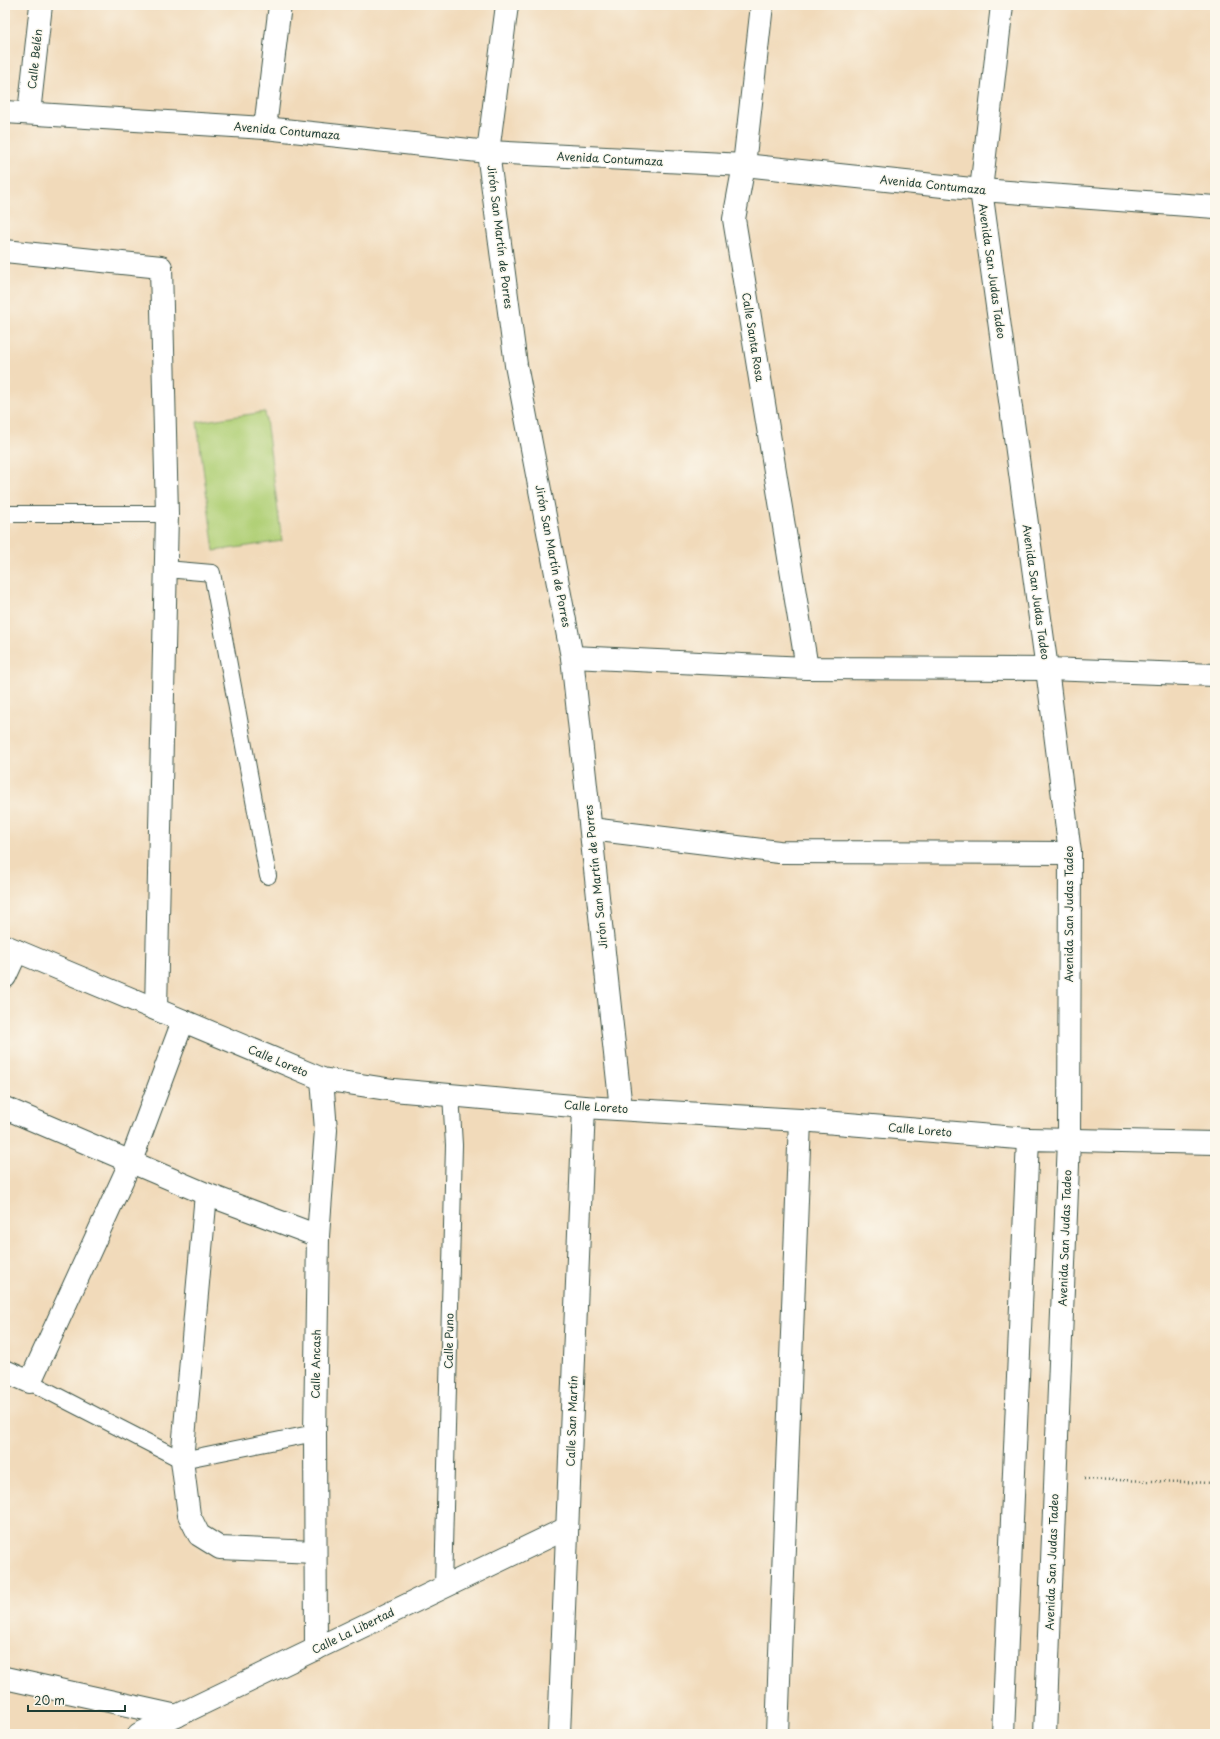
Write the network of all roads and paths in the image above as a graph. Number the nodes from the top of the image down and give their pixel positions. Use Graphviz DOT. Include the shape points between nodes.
graph roads {
  1 [pos="41,5"];
  2 [pos="280,5"];
  3 [pos="507,5"];
  4 [pos="762,5"];
  5 [pos="1002,5"];
  6 [pos="5,112"];
  7 [pos="29,113"];
  8 [pos="265,128"];
  9 [pos="488,152"];
  10 [pos="744,165"];
  11 [pos="981,190"];
  12 [pos="1215,207"];
  13 [pos="5,251"];
  14 [pos="5,514"];
  15 [pos="167,514"];
  16 [pos="166,569"];
  17 [pos="572,657"];
  18 [pos="807,668"];
  19 [pos="1047,670"];
  20 [pos="1215,675"];
  21 [pos="591,829"];
  22 [pos="1070,853"];
  23 [pos="268,876"];
  24 [pos="11,949"];
  25 [pos="5,977"];
  26 [pos="156,1009"];
  27 [pos="183,1021"];
  28 [pos="322,1079"];
  29 [pos="451,1094"];
  30 [pos="584,1107"];
  31 [pos="5,1108"];
  32 [pos="621,1109"];
  33 [pos="800,1120"];
  34 [pos="1028,1139"];
  35 [pos="1069,1140"];
  36 [pos="1215,1143"];
  37 [pos="131,1161"];
  38 [pos="206,1194"];
  39 [pos="318,1236"];
  40 [pos="5,1371"];
  41 [pos="30,1382"];
  42 [pos="315,1433"];
  43 [pos="182,1460"];
  44 [pos="1055,1479"];
  45 [pos="1215,1483"];
  46 [pos="568,1528"];
  47 [pos="316,1552"];
  48 [pos="443,1588"];
  49 [pos="316,1649"];
  50 [pos="10,1679"];
  51 [pos="177,1716"];
  52 [pos="139,1734"];
  53 [pos="559,1734"];
  54 [pos="777,1734"];
  55 [pos="1003,1734"];
  56 [pos="1045,1734"];
  1 -- 7 [label="street, Calle Belén"];
  2 -- 8 [label="street"];
  3 -- 9 [label="street, Jirón San Martín de Porres"];
  4 -- 10 [label="street, Calle Santa Rosa"];
  5 -- 11 [label="street, Avenida San Judas Tadeo"];
  6 -- 7 [label="street, Avenida Contumaza"];
  7 -- 8 [label="street, Avenida Contumaza"];
  8 -- 9 [label="street, Avenida Contumaza"];
  9 -- 10 [label="street, Avenida Contumaza"];
  9 -- 17 [label="street, Jirón San Martín de Porres" via="516,365"];
  10 -- 11 [label="street, Avenida Contumaza"];
  10 -- 18 [label="street, Calle Santa Rosa" via="734,219"];
  11 -- 12 [label="street, Avenida Contumaza"];
  11 -- 19 [label="street, Avenida San Judas Tadeo"];
  13 -- 15 [label="street" via="161,266"];
  14 -- 15 [label="lane"];
  15 -- 16 [label="street"];
  16 -- 23 [label="lane" via="212,573"];
  16 -- 26 [label="street"];
  17 -- 18 [label="street"];
  17 -- 21 [label="street, Jirón San Martín de Porres"];
  18 -- 19 [label="street"];
  19 -- 20 [label="street"];
  19 -- 22 [label="street, Avenida San Judas Tadeo"];
  21 -- 22 [label="street" via="779,852"];
  21 -- 32 [label="street, Jirón San Martín de Porres"];
  22 -- 35 [label="street, Avenida San Judas Tadeo"];
  24 -- 25 [label="street"];
  24 -- 26 [label="street, Calle Loreto"];
  26 -- 27 [label="street, Calle Loreto"];
  27 -- 28 [label="street, Calle Loreto"];
  27 -- 37 [label="street"];
  28 -- 29 [label="street, Calle Loreto" via="393,1090"];
  28 -- 39 [label="street, Calle Ancash" via="326,1130"];
  29 -- 30 [label="street, Calle Loreto"];
  29 -- 48 [label="lane, Calle Puno" via="454,1145"];
  30 -- 32 [label="street, Calle Loreto"];
  30 -- 46 [label="street, Calle San Martín"];
  31 -- 37 [label="street"];
  32 -- 33 [label="street, Calle Loreto"];
  33 -- 34 [label="street, Calle Loreto"];
  33 -- 54 [label="street"];
  34 -- 35 [label="street, Calle Loreto"];
  34 -- 55 [label="street"];
  35 -- 36 [label="street, Calle Loreto"];
  35 -- 44 [label="street, Avenida San Judas Tadeo"];
  37 -- 38 [label="street"];
  37 -- 41 [label="street"];
  38 -- 39 [label="street"];
  38 -- 43 [label="street"];
  39 -- 42 [label="street, Calle Ancash"];
  40 -- 41 [label="street"];
  41 -- 43 [label="lane"];
  42 -- 43 [label="lane"];
  42 -- 47 [label="street, Calle Ancash"];
  43 -- 47 [label="street" via="189,1515 199,1535 220,1548"];
  44 -- 45 [label="path"];
  44 -- 56 [label="street, Avenida San Judas Tadeo"];
  46 -- 48 [label="street, Calle La Libertad"];
  46 -- 53 [label="street, Calle San Martín"];
  47 -- 49 [label="street, Calle Ancash"];
  48 -- 49 [label="street, Calle La Libertad"];
  49 -- 51 [label="street, Calle La Libertad"];
  50 -- 51 [label="street"];
  51 -- 52 [label="street, Calle La Libertad"];
}
